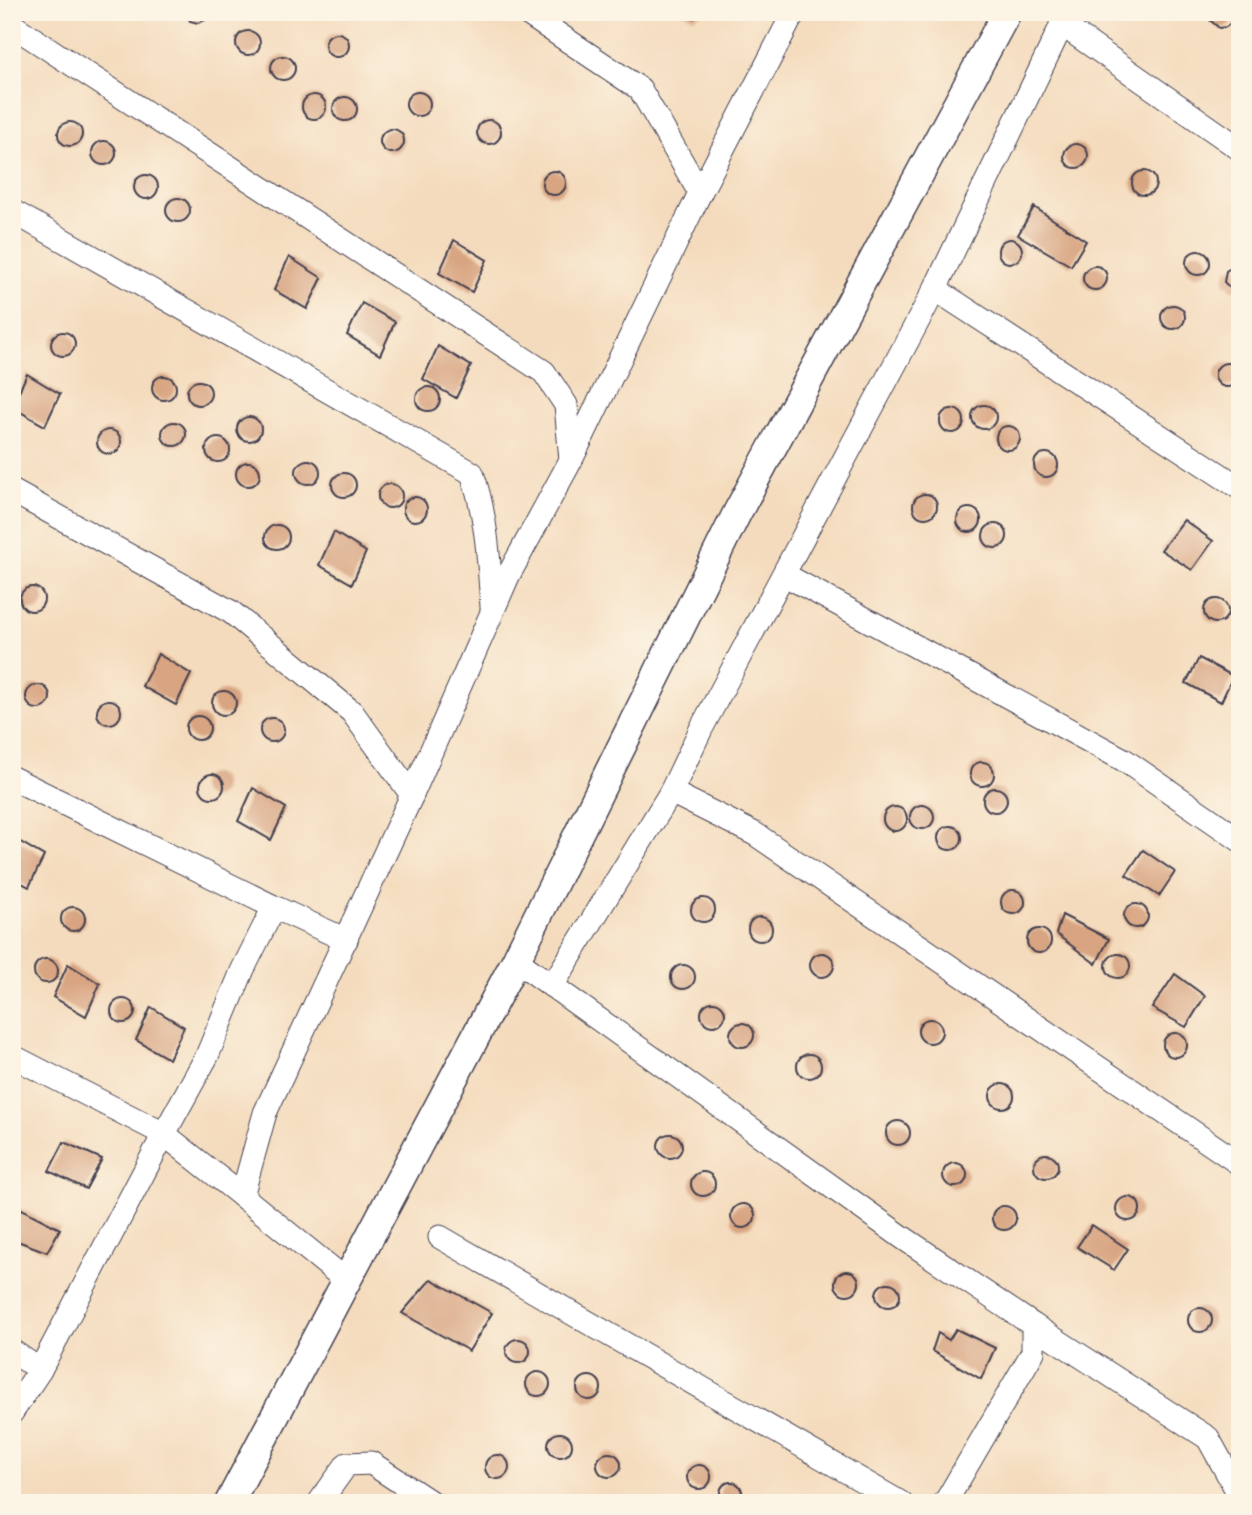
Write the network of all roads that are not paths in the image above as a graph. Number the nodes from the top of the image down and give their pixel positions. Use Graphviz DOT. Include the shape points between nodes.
graph roads {
  1 [pos="525,12"];
  2 [pos="793,12"];
  3 [pos="1007,12"];
  4 [pos="1065,18"];
  5 [pos="12,24"];
  6 [pos="1240,149"];
  7 [pos="700,193"];
  8 [pos="12,211"];
  9 [pos="935,289"];
  10 [pos="571,460"];
  11 [pos="1240,488"];
  12 [pos="12,491"];
  13 [pos="785,575"];
  14 [pos="492,612"];
  15 [pos="12,778"];
  16 [pos="671,792"];
  17 [pos="412,795"];
  18 [pos="1240,840"];
  19 [pos="274,907"];
  20 [pos="346,940"];
  21 [pos="516,960"];
  22 [pos="552,986"];
  23 [pos="12,1056"];
  24 [pos="164,1134"];
  25 [pos="1240,1164"];
  26 [pos="242,1196"];
  27 [pos="440,1237"];
  28 [pos="347,1281"];
  29 [pos="1033,1325"];
  30 [pos="12,1351"];
  31 [pos="40,1370"];
  32 [pos="12,1412"];
  33 [pos="1240,1496"];
  34 [pos="229,1503"];
  35 [pos="319,1503"];
  36 [pos="432,1503"];
  37 [pos="901,1503"];
  38 [pos="945,1503"];
  1 -- 7 [label="street" via="640,89"];
  2 -- 7 [label="street"];
  3 -- 21 [label="street" via="737,513"];
  4 -- 6 [label="street"];
  4 -- 9 [label="street"];
  5 -- 10 [label="street" via="544,372 566,405"];
  7 -- 10 [label="street"];
  8 -- 14 [label="street" via="472,473 487,534"];
  9 -- 11 [label="street"];
  9 -- 13 [label="street"];
  10 -- 14 [label="street"];
  12 -- 17 [label="street" via="231,612 352,712"];
  13 -- 16 [label="street"];
  13 -- 18 [label="street" via="1124,760"];
  14 -- 17 [label="street"];
  15 -- 19 [label="street"];
  16 -- 22 [label="street"];
  16 -- 25 [label="street" via="755,834"];
  17 -- 20 [label="street"];
  19 -- 20 [label="street"];
  19 -- 24 [label="street" via="207,1056"];
  20 -- 26 [label="street" via="265,1113"];
  21 -- 22 [label="street"];
  21 -- 28 [label="street"];
  22 -- 29 [label="street" via="902,1237"];
  23 -- 24 [label="street"];
  24 -- 26 [label="street"];
  24 -- 31 [label="street"];
  26 -- 28 [label="street"];
  27 -- 37 [label="street"];
  28 -- 34 [label="street"];
  29 -- 33 [label="street" via="1208,1438"];
  29 -- 38 [label="street" via="1032,1352"];
  30 -- 31 [label="street"];
  31 -- 32 [label="street"];
  35 -- 36 [label="street" via="347,1464 371,1463"];
}
